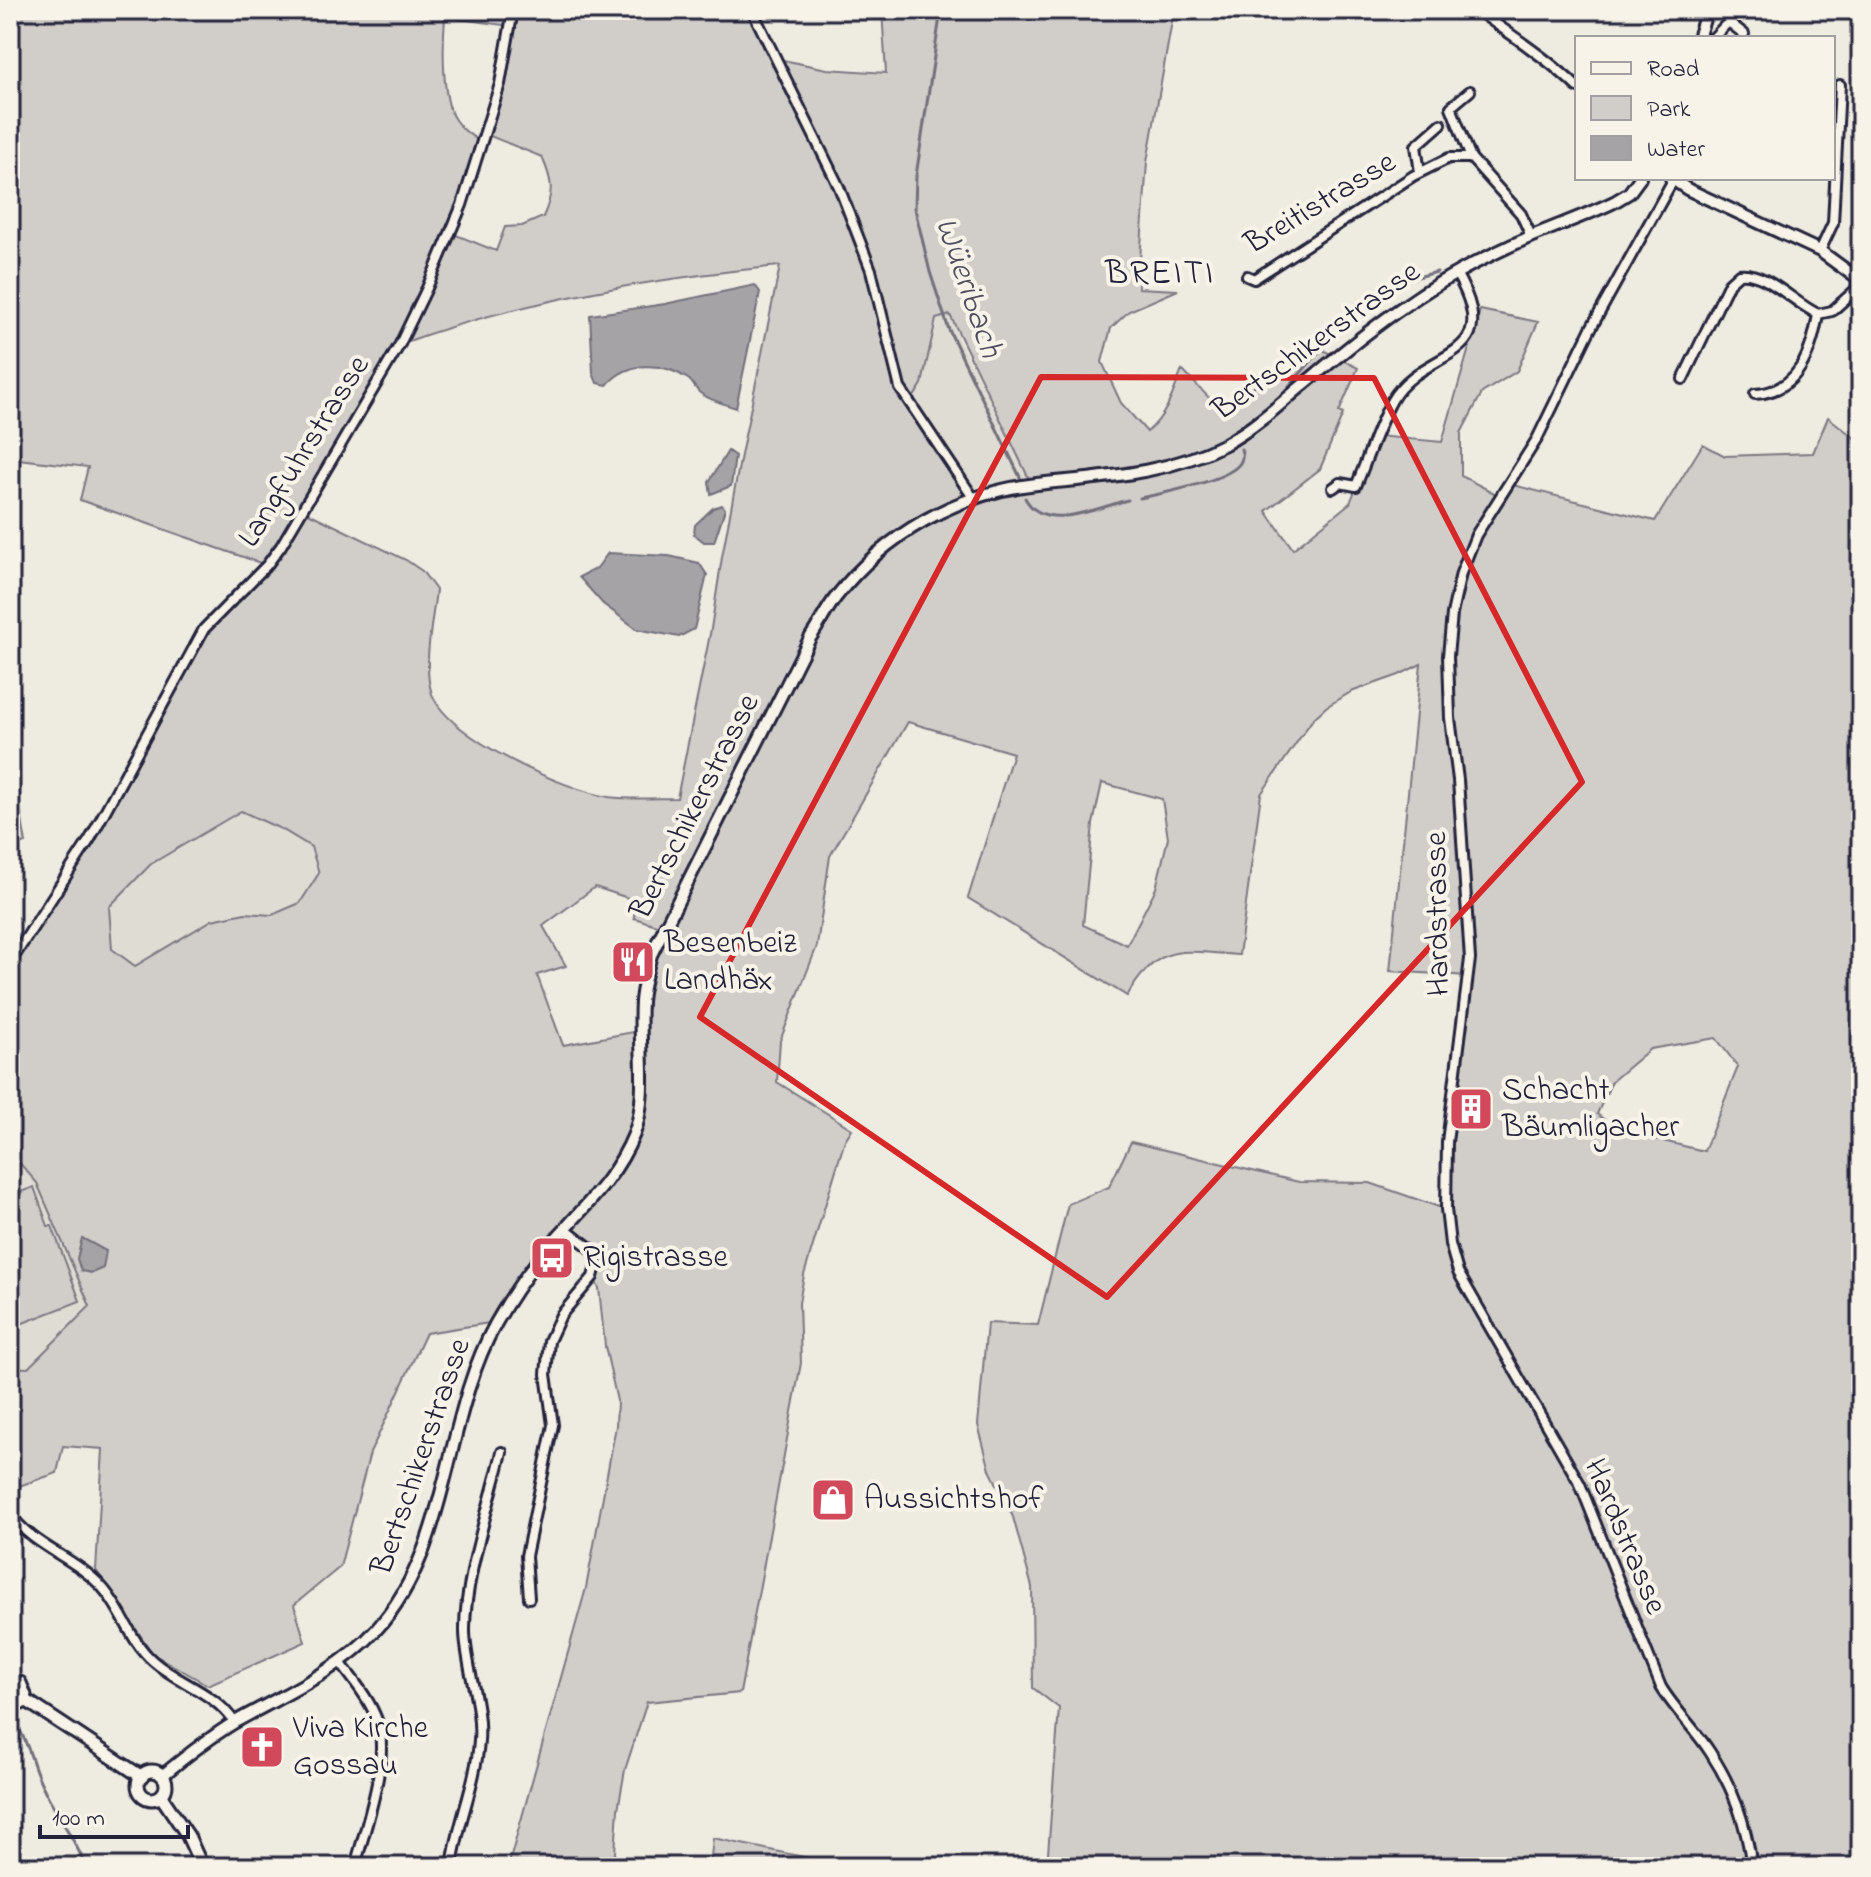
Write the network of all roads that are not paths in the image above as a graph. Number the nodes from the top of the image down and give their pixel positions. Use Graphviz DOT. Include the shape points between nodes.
graph roads {
  1 [pos="513,10"];
  2 [pos="752,10"];
  3 [pos="1477,10"];
  4 [pos="1707,10"];
  5 [pos="1740,10"];
  6 [pos="1730,23"];
  7 [pos="1744,34"];
  8 [pos="1700,36"];
  9 [pos="1715,36"];
  10 [pos="1575,85"];
  11 [pos="1840,85"];
  12 [pos="1470,91"];
  13 [pos="1441,124"];
  14 [pos="1471,158"];
  15 [pos="1420,172"];
  16 [pos="1639,180"];
  17 [pos="1671,180"];
  18 [pos="1674,180"];
  19 [pos="1531,236"];
  20 [pos="1820,251"];
  21 [pos="1456,273"];
  22 [pos="1247,276"];
  23 [pos="1861,283"];
  24 [pos="1818,314"];
  25 [pos="1683,379"];
  26 [pos="1755,394"];
  27 [pos="1333,488"];
  28 [pos="974,499"];
  29 [pos="10,963"];
  30 [pos="566,1229"];
  31 [pos="502,1452"];
  32 [pos="10,1514"];
  33 [pos="529,1598"];
  34 [pos="340,1662"];
  35 [pos="10,1681"];
  36 [pos="24,1699"];
  37 [pos="10,1707"];
  38 [pos="235,1723"];
  39 [pos="162,1776"];
  40 [pos="142,1777"];
  41 [pos="161,1796"];
  42 [pos="202,1867"];
  43 [pos="355,1867"];
  44 [pos="452,1867"];
  45 [pos="1752,1867"];
  1 -- 29 [label="street, Langfuhrstrasse" via="500,84 462,205 400,344 281,546 204,629 90,839"];
  2 -- 28 [label="street" via="835,176 871,270 900,388"];
  3 -- 10 [label="street" via="1548,59"];
  4 -- 8 [label="street"];
  5 -- 6 [label="street"];
  6 -- 7 [label="street"];
  6 -- 9 [label="street"];
  11 -- 20 [label="street" via="1833,223"];
  12 -- 14 [label="street" via="1451,107"];
  13 -- 15 [label="street, Breitistrasse" via="1416,146"];
  14 -- 15 [label="street, Breitistrasse" via="1449,158"];
  14 -- 19 [label="street" via="1521,214"];
  15 -- 22 [label="street, Breitistrasse" via="1254,279"];
  16 -- 19 [label="street, Bertschikerstrasse" via="1629,193 1608,205"];
  17 -- 45 [label="street, Hardstrasse" via="1537,439 1476,535 1452,614 1450,718 1470,959 1447,1142 1446,1209 1458,1272 1580,1484 1661,1687 1732,1790 1747,1827"];
  18 -- 20 [label="street"];
  19 -- 21 [label="street, Bertschikerstrasse"];
  20 -- 23 [label="street"];
  21 -- 27 [label="street" via="1472,310 1466,341 1404,386 1392,400 1356,486 1340,483"];
  21 -- 28 [label="street, Bertschikerstrasse" via="1360,338 1260,421 1194,459 1133,475 1032,485"];
  23 -- 24 [label="street" via="1832,311"];
  24 -- 25 [label="street" via="1776,287 1739,274 1729,283"];
  24 -- 26 [label="street" via="1799,371 1783,388"];
  28 -- 30 [label="street, Bertschikerstrasse" via="899,535 835,598 810,638 651,955 641,998 641,1100 635,1131 602,1189"];
  30 -- 33 [label="street" via="593,1250 597,1262 593,1277 561,1315 549,1341 546,1374 553,1425 526,1556"];
  30 -- 34 [label="street, Bertschikerstrasse" via="496,1324 475,1370 432,1524 408,1588 374,1633"];
  31 -- 44 [label="street" via="468,1594 467,1658 480,1737"];
  32 -- 38 [label="street" via="34,1540 100,1585 152,1660 215,1701"];
  34 -- 38 [label="street, Bertschikerstrasse"];
  34 -- 43 [label="street" via="370,1704 381,1754"];
  35 -- 36 [label="main road" via="23,1687"];
  36 -- 37 [label="main road"];
  36 -- 40 [label="main road"];
  38 -- 39 [label="street, Bertschikerstrasse"];
  39 -- 40 [label="main road" via="152,1771"];
  39 -- 41 [label="main road" via="166,1787"];
  40 -- 41 [label="main road" via="141,1793 148,1799"];
  41 -- 42 [label="main road"];
}
